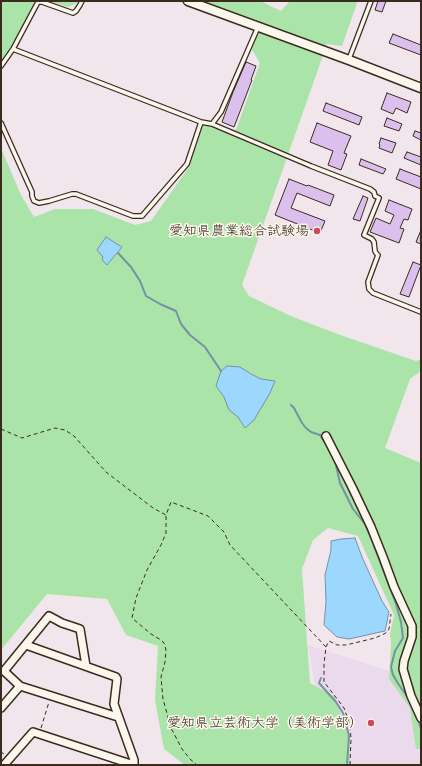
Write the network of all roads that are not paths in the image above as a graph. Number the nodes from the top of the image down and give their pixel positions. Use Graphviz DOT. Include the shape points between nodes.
graph roads {
  1 [pos="82,1"];
  2 [pos="188,1"];
  3 [pos="371,1"];
  4 [pos="258,27"];
  5 [pos="13,49"];
  6 [pos="349,60"];
  7 [pos="1,66"];
  8 [pos="421,88"];
  9 [pos="201,122"];
  10 [pos="1,123"];
  11 [pos="212,124"];
  12 [pos="421,312"];
  13 [pos="326,436"];
  14 [pos="26,645"];
  15 [pos="86,666"];
  16 [pos="20,686"];
  17 [pos="1,708"];
  18 [pos="118,717"];
  19 [pos="421,718"];
  20 [pos="7,764"];
  21 [pos="134,765"];
  1 -- 5 [label="lane" via="73,13 38,2"];
  2 -- 4 [label="street"];
  3 -- 6 [label="lane"];
  4 -- 6 [label="street"];
  4 -- 11 [label="lane" via="221,112"];
  5 -- 7 [label="lane"];
  5 -- 9 [label="lane"];
  6 -- 8 [label="street"];
  9 -- 10 [label="lane" via="187,164 142,216 133,216 76,194 39,203 34,201"];
  9 -- 11 [label="lane"];
  11 -- 12 [label="lane" via="374,192 379,198 364,235 372,239 378,255 368,282 369,289 373,293"];
  13 -- 19 [label="street" via="371,527 412,626 412,637 403,669"];
  14 -- 15 [label="street"];
  14 -- 15 [label="street" via="49,616 80,629"];
  14 -- 16 [label="street" via="4,671"];
  15 -- 18 [label="street" via="116,677 114,704"];
  16 -- 17 [label="street"];
  16 -- 18 [label="street"];
  18 -- 21 [label="street"];
  20 -- 21 [label="street" via="33,732"];
}
